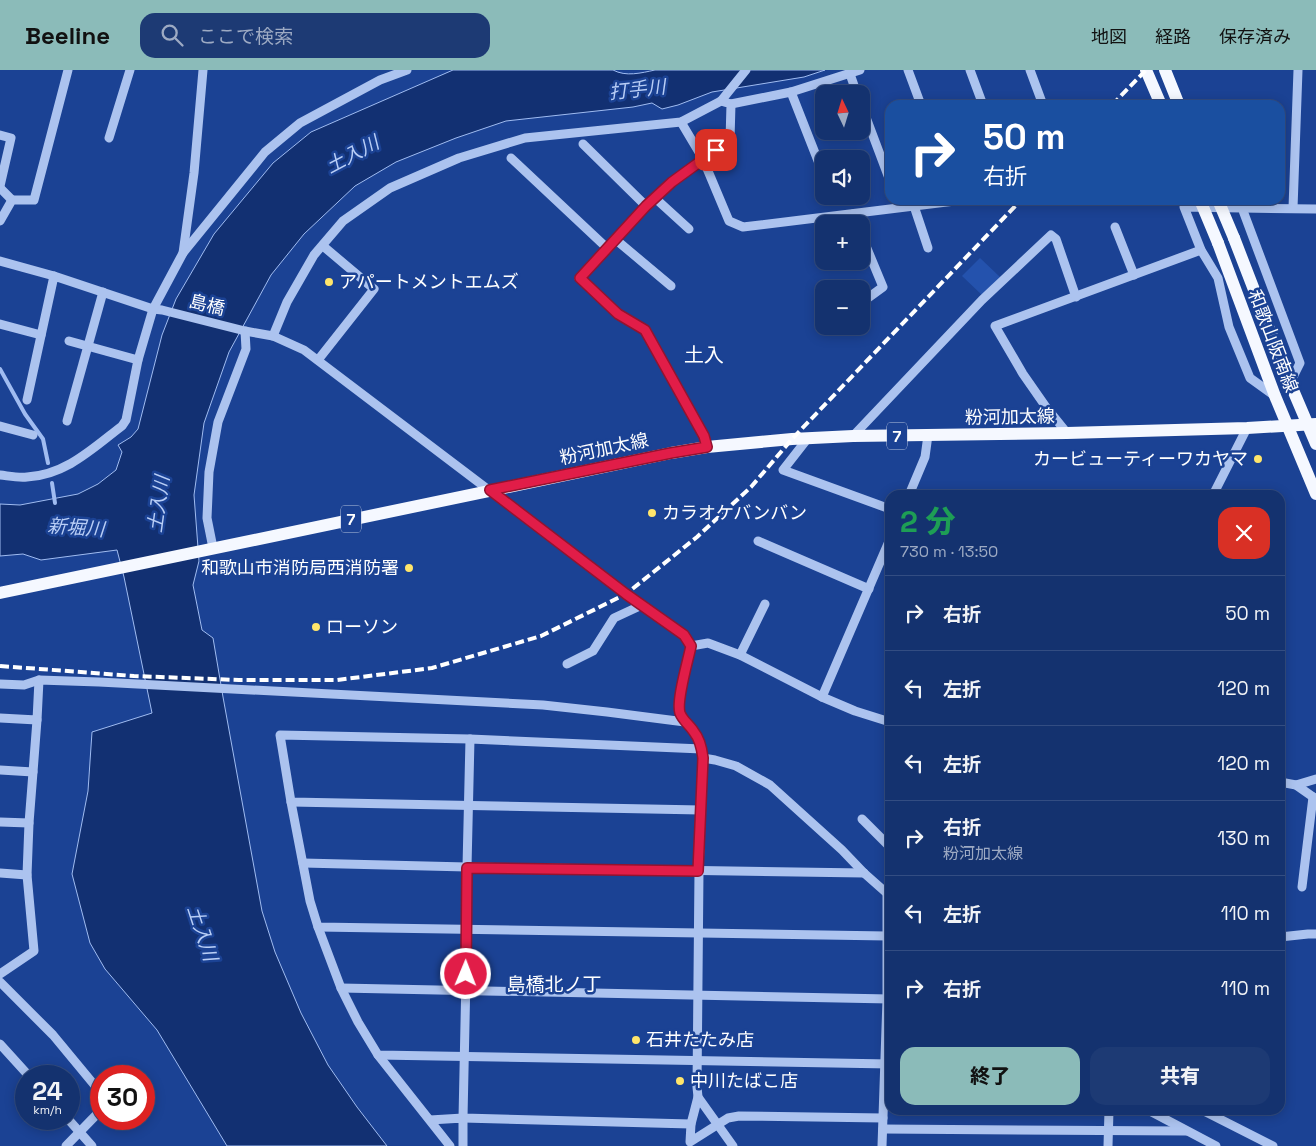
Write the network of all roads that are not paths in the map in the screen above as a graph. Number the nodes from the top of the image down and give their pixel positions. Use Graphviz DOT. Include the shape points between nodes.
graph roads {
  1 [pos="68,70"];
  2 [pos="130,70"];
  3 [pos="203,70"];
  4 [pos="407,70"];
  5 [pos="746,70"];
  6 [pos="860,70"];
  7 [pos="908,70"];
  8 [pos="970,70"];
  9 [pos="1030,70"];
  10 [pos="1146,70"];
  11 [pos="1165,70"];
  12 [pos="1298,70"];
  13 [pos="850,74"];
  14 [pos="854,85"];
  15 [pos="791,92"];
  16 [pos="919,100"];
  17 [pos="982,100"];
  18 [pos="1041,100"];
  19 [pos="1159,100"];
  20 [pos="1177,100"];
  21 [pos="721,101"];
  22 [pos="732,104"];
  23 [pos="681,122"];
  24 [pos="870,128"];
  25 [pos="0,135"];
  26 [pos="109,138"];
  27 [pos="583,144"];
  28 [pos="815,153"];
  29 [pos="511,158"];
  30 [pos="703,159"];
  31 [pos="885,168"];
  32 [pos="0,187"];
  33 [pos="655,198"];
  34 [pos="12,200"];
  35 [pos="894,205"];
  36 [pos="906,205"];
  37 [pos="921,205"];
  38 [pos="1202,205"];
  39 [pos="1220,205"];
  40 [pos="646,206"];
  41 [pos="914,206"];
  42 [pos="1242,208"];
  43 [pos="1293,208"];
  44 [pos="1316,210"];
  45 [pos="853,214"];
  46 [pos="0,221"];
  47 [pos="1115,227"];
  48 [pos="689,228"];
  49 [pos="615,239"];
  50 [pos="323,246"];
  51 [pos="607,248"];
  52 [pos="928,248"];
  53 [pos="1201,250"];
  54 [pos="183,253"];
  55 [pos="870,257"];
  56 [pos="0,261"];
  57 [pos="1134,275"];
  58 [pos="54,276"];
  59 [pos="671,286"];
  60 [pos="103,292"];
  61 [pos="870,296"];
  62 [pos="1076,297"];
  63 [pos="157,309"];
  64 [pos="0,324"];
  65 [pos="245,331"];
  66 [pos="42,335"];
  67 [pos="273,336"];
  68 [pos="69,340"];
  69 [pos="88,346"];
  70 [pos="138,360"];
  71 [pos="318,360"];
  72 [pos="1290,383"];
  73 [pos="1275,396"];
  74 [pos="27,400"];
  75 [pos="67,421"];
  76 [pos="1312,424"];
  77 [pos="1288,425"];
  78 [pos="0,426"];
  79 [pos="1247,428"];
  80 [pos="1067,433"];
  81 [pos="33,436"];
  82 [pos="853,436"];
  83 [pos="928,436"];
  84 [pos="808,438"];
  85 [pos="1316,444"];
  86 [pos="707,447"];
  87 [pos="0,475"];
  88 [pos="490,490"];
  89 [pos="911,490"];
  90 [pos="1215,490"];
  91 [pos="1316,494"];
  92 [pos="885,507"];
  93 [pos="758,541"];
  94 [pos="213,548"];
  95 [pos="885,551"];
  96 [pos="869,589"];
  97 [pos="0,593"];
  98 [pos="765,604"];
  99 [pos="642,605"];
  100 [pos="691,646"];
  101 [pos="740,655"];
  102 [pos="567,664"];
  103 [pos="39,680"];
  104 [pos="0,684"];
  105 [pos="822,697"];
  106 [pos="0,718"];
  107 [pos="37,720"];
  108 [pos="885,720"];
  109 [pos="685,722"];
  110 [pos="470,739"];
  111 [pos="703,754"];
  112 [pos="0,770"];
  113 [pos="33,772"];
  114 [pos="1316,779"];
  115 [pos="1285,783"];
  116 [pos="1296,785"];
  117 [pos="1315,798"];
  118 [pos="291,802"];
  119 [pos="468,805"];
  120 [pos="701,810"];
  121 [pos="862,819"];
  122 [pos="0,822"];
  123 [pos="29,824"];
  124 [pos="885,842"];
  125 [pos="303,863"];
  126 [pos="467,868"];
  127 [pos="698,871"];
  128 [pos="0,873"];
  129 [pos="864,873"];
  130 [pos="27,875"];
  131 [pos="1302,887"];
  132 [pos="885,890"];
  133 [pos="318,927"];
  134 [pos="467,929"];
  135 [pos="698,934"];
  136 [pos="1316,934"];
  137 [pos="885,936"];
  138 [pos="1285,936"];
  139 [pos="0,974"];
  140 [pos="0,982"];
  141 [pos="341,988"];
  142 [pos="466,989"];
  143 [pos="697,994"];
  144 [pos="885,999"];
  145 [pos="0,1044"];
  146 [pos="378,1055"];
  147 [pos="464,1056"];
  148 [pos="697,1061"];
  149 [pos="885,1064"];
  150 [pos="19,1065"];
  151 [pos="90,1080"];
  152 [pos="885,1091"];
  153 [pos="698,1097"];
  154 [pos="1109,1115"];
  155 [pos="1157,1115"];
  156 [pos="1212,1115"];
  157 [pos="463,1118"];
  158 [pos="883,1118"];
  159 [pos="430,1120"];
  160 [pos="90,1122"];
  161 [pos="691,1124"];
  162 [pos="718,1124"];
  163 [pos="883,1129"];
  164 [pos="1186,1131"];
  165 [pos="80,1132"];
  166 [pos="1109,1132"];
  167 [pos="690,1144"];
  168 [pos="66,1146"];
  169 [pos="92,1146"];
  170 [pos="450,1146"];
  171 [pos="462,1146"];
  172 [pos="733,1146"];
  173 [pos="882,1146"];
  174 [pos="1108,1146"];
  175 [pos="1216,1146"];
  176 [pos="1273,1146"];
  1 -- 34 [label="street" via="34,200"];
  2 -- 26 [label="street"];
  3 -- 54 [label="street"];
  4 -- 54 [label="street" via="380,80 300,123 264,152"];
  5 -- 21 [label="street"];
  6 -- 13 [label="street"];
  7 -- 16 [label="street"];
  8 -- 17 [label="street"];
  9 -- 18 [label="street"];
  10 -- 19 [label="main road"];
  11 -- 20 [label="main road"];
  12 -- 43 [label="street"];
  13 -- 14 [label="street"];
  13 -- 15 [label="street"];
  15 -- 22 [label="street"];
  15 -- 28 [label="street"];
  21 -- 22 [label="street"];
  21 -- 23 [label="street"];
  22 -- 30 [label="street" via="730,140"];
  23 -- 30 [label="street"];
  23 -- 50 [label="street" via="525,138 459,158 390,188 343,221"];
  24 -- 31 [label="street"];
  25 -- 32 [label="street" via="11,138"];
  27 -- 40 [label="street"];
  29 -- 51 [label="street"];
  30 -- 33 [label="street"];
  30 -- 45 [label="street" via="729,221 743,228"];
  32 -- 34 [label="street"];
  33 -- 40 [label="street"];
  33 -- 48 [label="street"];
  34 -- 46 [label="street"];
  35 -- 45 [label="street"];
  36 -- 41 [label="street"];
  37 -- 41 [label="street"];
  38 -- 73 [label="main road, 和歌山阪南線, bridge"];
  39 -- 72 [label="main road, 和歌山阪南線, bridge"];
  40 -- 49 [label="street"];
  41 -- 52 [label="street"];
  42 -- 43 [label="street"];
  42 -- 53 [label="street" via="1184,207"];
  42 -- 72 [label="street" via="1300,364"];
  43 -- 44 [label="street"];
  47 -- 57 [label="street"];
  49 -- 51 [label="street"];
  49 -- 59 [label="street"];
  50 -- 67 [label="street" via="314,254 287,302"];
  50 -- 71 [label="street" via="374,290"];
  51 -- 86 [label="street" via="580,278 618,314 645,330"];
  53 -- 57 [label="street"];
  53 -- 73 [label="street" via="1218,278 1229,327 1250,378"];
  54 -- 63 [label="street"];
  55 -- 61 [label="street" via="882,287"];
  56 -- 58 [label="street, 島橋"];
  57 -- 62 [label="street"];
  58 -- 60 [label="street, 島橋"];
  58 -- 66 [label="street"];
  60 -- 63 [label="street, 島橋"];
  60 -- 69 [label="street"];
  62 -- 80 [label="street" via="995,326 1023,374"];
  62 -- 82 [label="street" via="1056,239 1051,235 982,300"];
  63 -- 65 [label="street, 島橋"];
  63 -- 70 [label="street"];
  64 -- 66 [label="street"];
  65 -- 67 [label="street, 島橋"];
  65 -- 94 [label="street" via="246,349 218,422 208,472 207,518"];
  66 -- 74 [label="street"];
  67 -- 71 [label="street, 島橋"];
  68 -- 69 [label="street"];
  69 -- 70 [label="street"];
  69 -- 75 [label="street"];
  70 -- 87 [label="street" via="122,426 56,472 25,478"];
  71 -- 88 [label="street, 島橋"];
  72 -- 76 [label="main road, 和歌山阪南線"];
  73 -- 77 [label="main road, 和歌山阪南線"];
  76 -- 77 [label="main road, 粉河加太線 / 7"];
  76 -- 85 [label="main road, 和歌山阪南線"];
  77 -- 79 [label="main road, 粉河加太線 / 7"];
  77 -- 91 [label="main road, 和歌山阪南線"];
  78 -- 81 [label="street"];
  79 -- 80 [label="main road, 粉河加太線 / 7"];
  79 -- 90 [label="street"];
  80 -- 83 [label="main road, 粉河加太線 / 7"];
  82 -- 83 [label="main road, 粉河加太線 / 7"];
  82 -- 84 [label="main road, 粉河加太線 / 7"];
  83 -- 89 [label="street" via="925,458"];
  84 -- 86 [label="main road, 粉河加太線 / 7"];
  84 -- 92 [label="street" via="783,470"];
  86 -- 88 [label="main road, 粉河加太線 / 7"];
  88 -- 94 [label="main road, 粉河加太線 / 7"];
  88 -- 99 [label="street, 島橋"];
  93 -- 96 [label="street"];
  94 -- 97 [label="main road, 粉河加太線 / 7"];
  95 -- 96 [label="street"];
  96 -- 105 [label="street"];
  98 -- 101 [label="street"];
  99 -- 100 [label="street, 島橋" via="684,635"];
  99 -- 102 [label="street" via="614,618 593,651"];
  100 -- 101 [label="street" via="708,643"];
  100 -- 109 [label="street" via="680,698 679,712"];
  101 -- 105 [label="street"];
  103 -- 104 [label="street" via="24,685"];
  103 -- 107 [label="street"];
  103 -- 109 [label="street" via="543,705"];
  105 -- 108 [label="street"];
  106 -- 107 [label="street"];
  107 -- 113 [label="street"];
  109 -- 111 [label="street" via="695,732"];
  110 -- 111 [label="street"];
  110 -- 118 [label="street" via="280,736"];
  110 -- 119 [label="street"];
  111 -- 120 [label="street"];
  111 -- 129 [label="street" via="736,766 770,785"];
  112 -- 113 [label="street"];
  113 -- 123 [label="street"];
  114 -- 116 [label="street"];
  115 -- 116 [label="street"];
  116 -- 117 [label="street"];
  117 -- 131 [label="street"];
  118 -- 119 [label="street"];
  118 -- 125 [label="street"];
  119 -- 120 [label="street"];
  119 -- 126 [label="street"];
  120 -- 127 [label="street"];
  121 -- 124 [label="street"];
  122 -- 123 [label="street"];
  123 -- 130 [label="street"];
  125 -- 126 [label="street"];
  125 -- 133 [label="street"];
  126 -- 127 [label="street"];
  126 -- 134 [label="street"];
  127 -- 129 [label="street"];
  127 -- 135 [label="street"];
  128 -- 130 [label="street"];
  129 -- 132 [label="street"];
  130 -- 139 [label="street" via="34,952"];
  133 -- 134 [label="street"];
  133 -- 141 [label="street"];
  134 -- 135 [label="street"];
  134 -- 142 [label="street"];
  135 -- 137 [label="street"];
  135 -- 143 [label="street"];
  136 -- 138 [label="street"];
  140 -- 151 [label="street"];
  141 -- 142 [label="street"];
  141 -- 146 [label="street"];
  142 -- 143 [label="street"];
  142 -- 147 [label="street"];
  143 -- 144 [label="street"];
  143 -- 148 [label="street"];
  145 -- 150 [label="street"];
  146 -- 147 [label="street"];
  146 -- 159 [label="street"];
  147 -- 148 [label="street"];
  147 -- 157 [label="street"];
  148 -- 149 [label="street"];
  148 -- 153 [label="street"];
  152 -- 158 [label="street"];
  153 -- 161 [label="street"];
  153 -- 162 [label="street"];
  154 -- 166 [label="street"];
  155 -- 164 [label="street"];
  156 -- 176 [label="street"];
  157 -- 159 [label="street"];
  157 -- 161 [label="street"];
  157 -- 171 [label="street"];
  158 -- 162 [label="street" via="739,1116"];
  158 -- 163 [label="street"];
  159 -- 170 [label="street"];
  160 -- 165 [label="street"];
  161 -- 167 [label="street"];
  162 -- 167 [label="street"];
  162 -- 172 [label="street"];
  163 -- 166 [label="street"];
  163 -- 173 [label="street"];
  164 -- 166 [label="street"];
  164 -- 175 [label="street"];
  165 -- 168 [label="street"];
  165 -- 169 [label="street"];
  166 -- 174 [label="street"];
}
